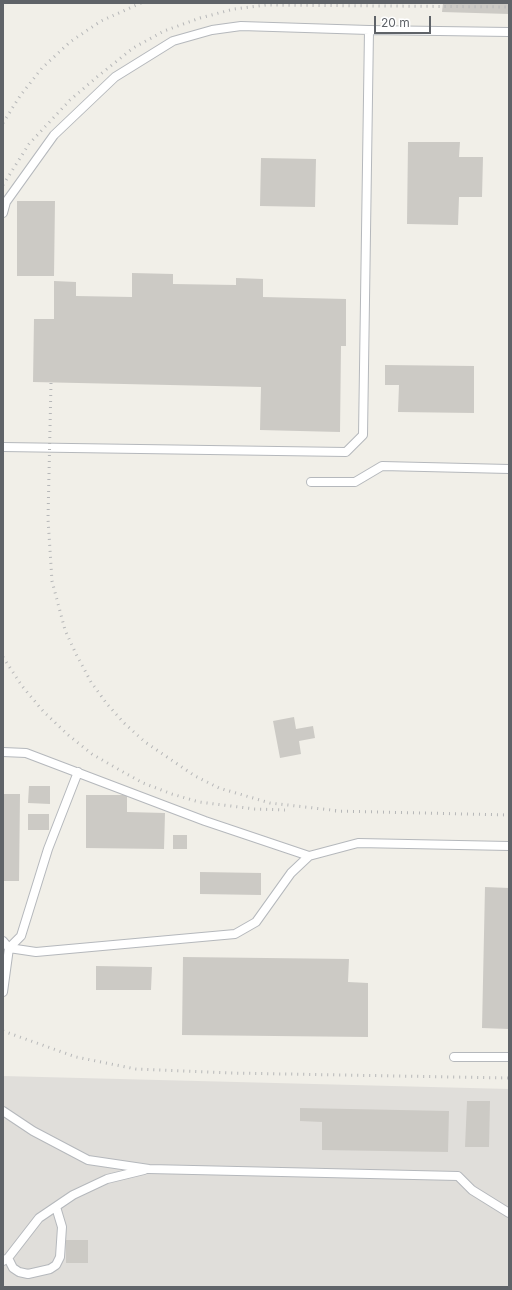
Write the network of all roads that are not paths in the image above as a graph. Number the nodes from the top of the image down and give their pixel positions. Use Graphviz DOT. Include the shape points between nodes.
graph roads {
  1 [pos="369,30"];
  2 [pos="509,32"];
  3 [pos="3,213"];
  4 [pos="3,447"];
  5 [pos="509,469"];
  6 [pos="311,482"];
  7 [pos="3,752"];
  8 [pos="78,772"];
  9 [pos="509,846"];
  10 [pos="309,856"];
  11 [pos="3,941"];
  12 [pos="9,948"];
  13 [pos="3,992"];
  14 [pos="454,1057"];
  15 [pos="509,1057"];
  16 [pos="3,1111"];
  17 [pos="149,1168"];
  18 [pos="56,1207"];
  19 [pos="509,1213"];
  20 [pos="5,1259"];
  1 -- 2 [label="lane"];
  1 -- 3 [label="lane" via="241,26 212,30 173,41 115,76 54,135 6,202"];
  1 -- 4 [label="lane" via="362,436 346,452"];
  5 -- 6 [label="lane" via="382,466 355,482"];
  7 -- 8 [label="lane" via="26,753"];
  8 -- 10 [label="lane" via="205,821"];
  8 -- 12 [label="lane" via="48,849 21,936"];
  9 -- 10 [label="lane" via="358,843"];
  10 -- 12 [label="lane" via="290,873 256,922 235,934 36,952"];
  11 -- 12 [label="lane"];
  12 -- 13 [label="lane"];
  14 -- 15 [label="lane"];
  16 -- 17 [label="lane" via="33,1131 88,1160"];
  17 -- 18 [label="lane" via="107,1179 73,1195"];
  17 -- 19 [label="lane" via="458,1176 472,1190"];
  18 -- 20 [label="lane" via="39,1218"];
  18 -- 20 [label="lane" via="62,1227 60,1257 56,1265 28,1274 12,1268"];
}
